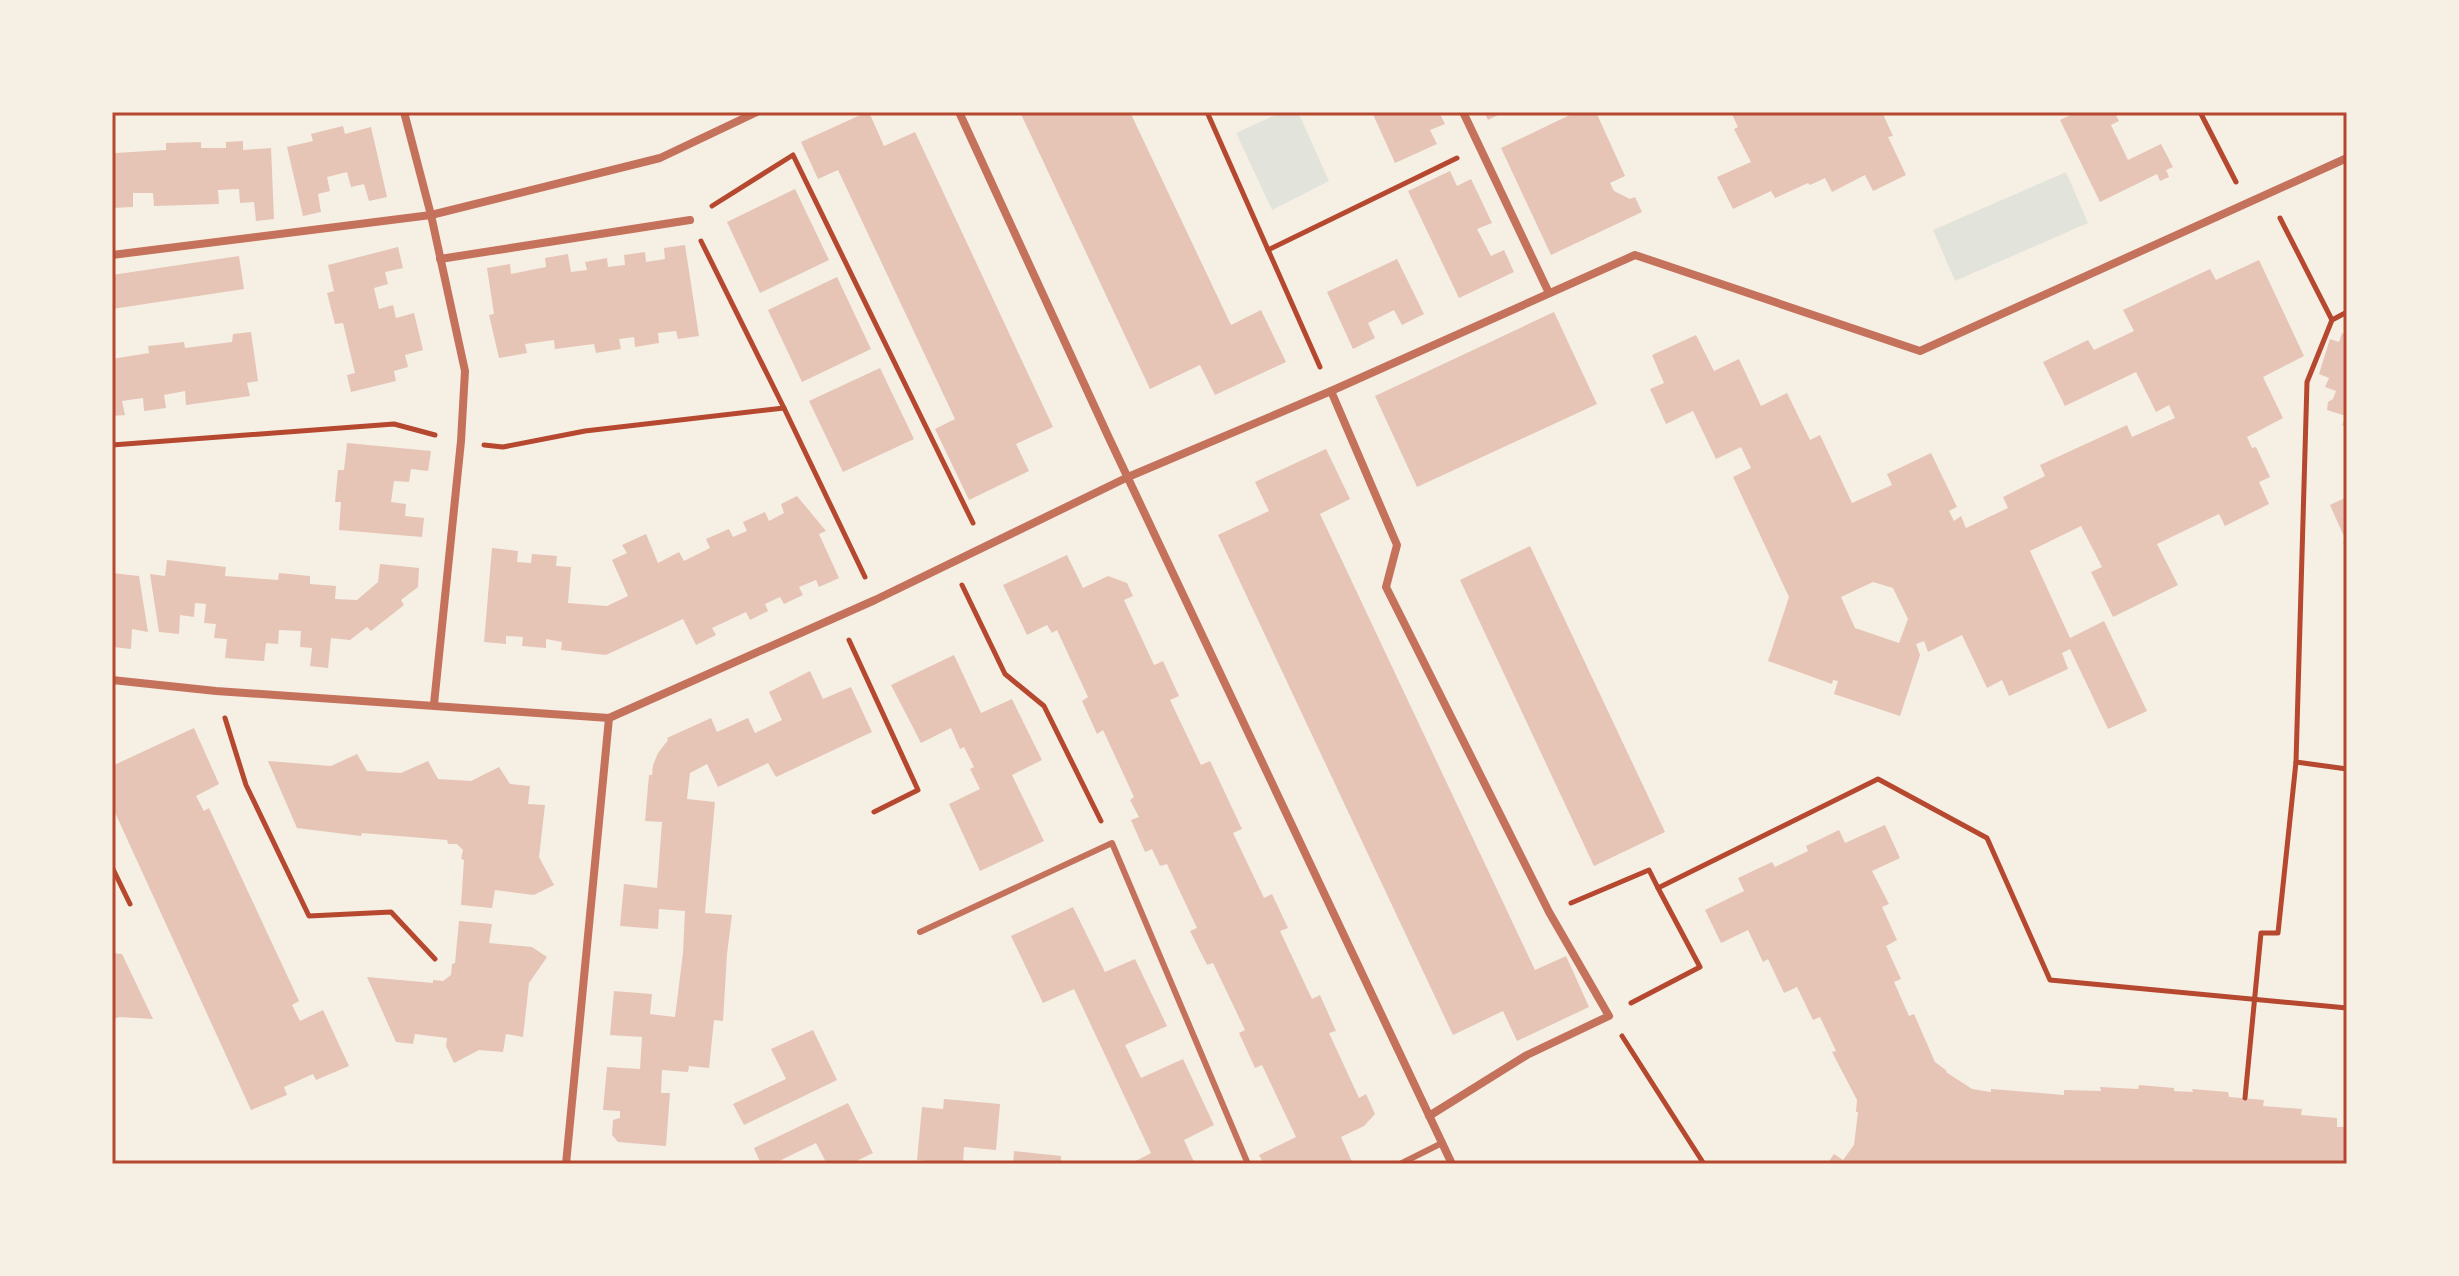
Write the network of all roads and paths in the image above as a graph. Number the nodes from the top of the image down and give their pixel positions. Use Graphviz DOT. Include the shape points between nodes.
graph roads {
  1 [pos="404,112"];
  2 [pos="757,112"];
  3 [pos="959,112"];
  4 [pos="1207,112"];
  5 [pos="1463,112"];
  6 [pos="2200,112"];
  7 [pos="1480,147"];
  8 [pos="2347,158"];
  9 [pos="2267,192"];
  10 [pos="2247,202"];
  11 [pos="431,215"];
  12 [pos="690,220"];
  13 [pos="1268,250"];
  14 [pos="112,255"];
  15 [pos="440,259"];
  16 [pos="1549,293"];
  17 [pos="2347,312"];
  18 [pos="2332,320"];
  19 [pos="1331,391"];
  20 [pos="784,408"];
  21 [pos="461,441"];
  22 [pos="112,445"];
  23 [pos="1128,477"];
  24 [pos="985,547"];
  25 [pos="951,563"];
  26 [pos="875,600"];
  27 [pos="839,616"];
  28 [pos="112,680"];
  29 [pos="216,691"];
  30 [pos="434,704"];
  31 [pos="609,718"];
  32 [pos="2296,762"];
  33 [pos="2347,769"];
  34 [pos="874,812"];
  35 [pos="1112,843"];
  36 [pos="112,867"];
  37 [pos="1658,888"];
  38 [pos="130,904"];
  39 [pos="1549,912"];
  40 [pos="920,932"];
  41 [pos="435,959"];
  42 [pos="2254,999"];
  43 [pos="2347,1008"];
  44 [pos="1609,1016"];
  45 [pos="2245,1098"];
  46 [pos="1429,1116"];
  47 [pos="1442,1143"];
  48 [pos="566,1164"];
  49 [pos="1248,1164"];
  50 [pos="1400,1164"];
  51 [pos="1452,1164"];
  52 [pos="1704,1164"];
  1 -- 11 [label="street"];
  2 -- 11 [label="street" via="660,158"];
  3 -- 23 [label="street"];
  4 -- 13 [label="path"];
  5 -- 7 [label="street"];
  6 -- 10 [label="path"];
  7 -- 13 [label="path"];
  7 -- 16 [label="street"];
  8 -- 9 [label="street"];
  9 -- 10 [label="street"];
  9 -- 18 [label="path"];
  10 -- 16 [label="street" via="1920,351 1635,255"];
  11 -- 14 [label="street"];
  11 -- 15 [label="street"];
  12 -- 15 [label="street"];
  12 -- 20 [label="path"];
  12 -- 24 [label="path" via="793,155"];
  13 -- 19 [label="path"];
  15 -- 21 [label="street" via="465,371"];
  16 -- 19 [label="street"];
  17 -- 18 [label="path"];
  18 -- 32 [label="path" via="2307,382"];
  19 -- 23 [label="street"];
  19 -- 39 [label="street" via="1397,545 1386,587"];
  20 -- 21 [label="path" via="585,431 503,447"];
  20 -- 26 [label="path"];
  21 -- 22 [label="path" via="394,424"];
  21 -- 30 [label="street"];
  23 -- 24 [label="street"];
  23 -- 46 [label="street"];
  24 -- 25 [label="street"];
  25 -- 26 [label="street"];
  25 -- 35 [label="path" via="1005,674 1044,706"];
  26 -- 27 [label="street"];
  27 -- 31 [label="street"];
  27 -- 34 [label="path" via="918,790"];
  28 -- 29 [label="street"];
  29 -- 30 [label="street"];
  29 -- 41 [label="path" via="246,785 309,916 391,912"];
  30 -- 31 [label="street"];
  31 -- 48 [label="street"];
  32 -- 33 [label="path"];
  32 -- 42 [label="path" via="2278,933 2261,933"];
  35 -- 40 [label="lane"];
  35 -- 49 [label="lane"];
  36 -- 38 [label="path"];
  37 -- 39 [label="path" via="1649,870"];
  37 -- 42 [label="path" via="1878,779 1987,838 2050,980"];
  37 -- 44 [label="path" via="1700,967"];
  39 -- 44 [label="street"];
  42 -- 43 [label="path"];
  42 -- 45 [label="path"];
  44 -- 46 [label="street" via="1527,1055"];
  44 -- 52 [label="path"];
  46 -- 47 [label="street"];
  47 -- 50 [label="lane"];
  47 -- 51 [label="street"];
}
